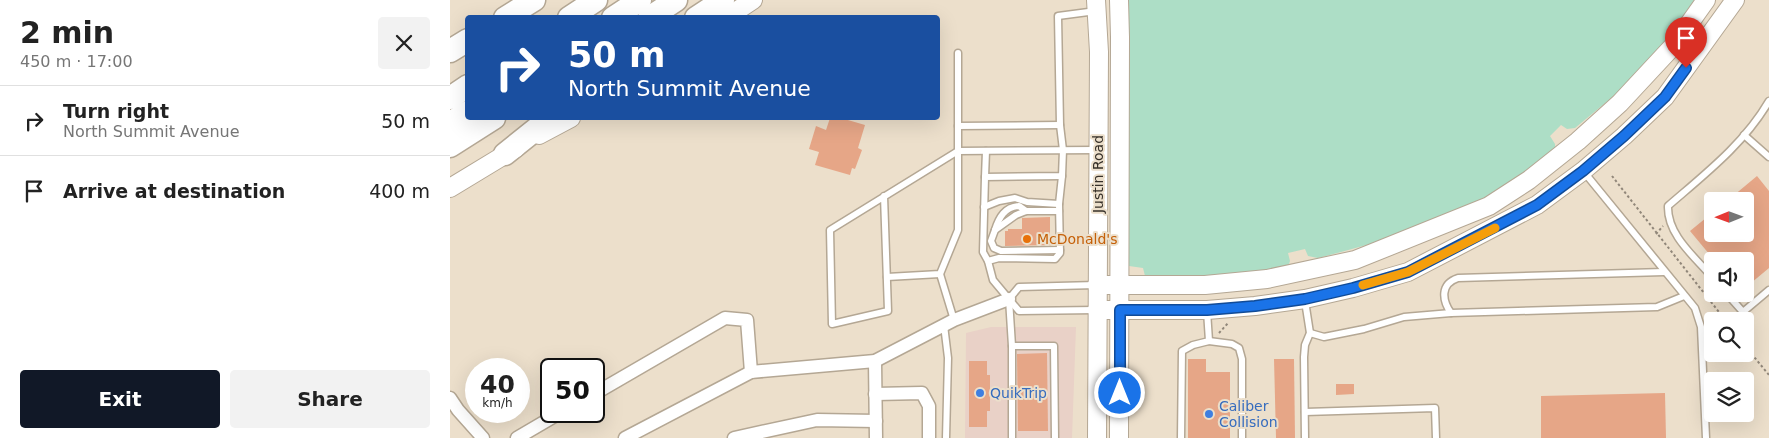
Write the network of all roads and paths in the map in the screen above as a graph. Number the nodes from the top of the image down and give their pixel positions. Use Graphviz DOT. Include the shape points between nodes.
graph roads {
  1 [pos="534,0"];
  2 [pos="596,0"];
  3 [pos="640,0"];
  4 [pos="676,0"];
  5 [pos="723,0"];
  6 [pos="753,0"];
  7 [pos="1118,0"];
  8 [pos="1706,0"];
  9 [pos="1735,0"];
  10 [pos="1096,5"];
  11 [pos="510,15"];
  12 [pos="574,15"];
  13 [pos="618,15"];
  14 [pos="654,15"];
  15 [pos="700,15"];
  16 [pos="730,15"];
  17 [pos="465,42"];
  18 [pos="450,51"];
  19 [pos="958,53"];
  20 [pos="465,88"];
  21 [pos="450,98"];
  22 [pos="1769,101"];
  23 [pos="465,114"];
  24 [pos="491,120"];
  25 [pos="548,120"];
  26 [pos="567,120"];
  27 [pos="450,123"];
  28 [pos="1060,125"];
  29 [pos="958,126"];
  30 [pos="1744,135"];
  31 [pos="450,146"];
  32 [pos="1568,148"];
  33 [pos="1063,150"];
  34 [pos="1098,150"];
  35 [pos="958,151"];
  36 [pos="986,151"];
  37 [pos="505,154"];
  38 [pos="1769,157"];
  39 [pos="1583,171"];
  40 [pos="985,176"];
  41 [pos="1062,176"];
  42 [pos="1612,176"];
  43 [pos="450,188"];
  44 [pos="884,196"];
  45 [pos="984,207"];
  46 [pos="1059,207"];
  47 [pos="1026,210"];
  48 [pos="1665,225"];
  49 [pos="995,230"];
  50 [pos="1656,234"];
  51 [pos="1060,250"];
  52 [pos="988,261"];
  53 [pos="1704,267"];
  54 [pos="1664,272"];
  55 [pos="1296,273"];
  56 [pos="940,274"];
  57 [pos="887,277"];
  58 [pos="1120,284"];
  59 [pos="1097,285"];
  60 [pos="1769,290"];
  61 [pos="1684,296"];
  62 [pos="1008,299"];
  63 [pos="1305,299"];
  64 [pos="1734,302"];
  65 [pos="1097,310"];
  66 [pos="1120,310"];
  67 [pos="1207,310"];
  68 [pos="1719,312"];
  69 [pos="1451,313"];
  70 [pos="1229,322"];
  71 [pos="949,323"];
  72 [pos="1218,333"];
  73 [pos="1310,334"];
  74 [pos="1209,341"];
  75 [pos="1012,346"];
  76 [pos="1754,357"];
  77 [pos="875,361"];
  78 [pos="751,372"];
  79 [pos="1769,375"];
  80 [pos="605,388"];
  81 [pos="875,394"];
  82 [pos="450,398"];
  83 [pos="1305,412"];
  84 [pos="876,421"];
  85 [pos="543,423"];
  86 [pos="483,438"];
  87 [pos="517,438"];
  88 [pos="624,438"];
  89 [pos="734,438"];
  90 [pos="876,438"];
  91 [pos="929,438"];
  92 [pos="946,438"];
  93 [pos="1012,438"];
  94 [pos="1054,438"];
  95 [pos="1097,438"];
  96 [pos="1119,438"];
  97 [pos="1181,438"];
  98 [pos="1242,438"];
  99 [pos="1305,438"];
  100 [pos="1436,438"];
  101 [pos="1706,438"];
  1 -- 11 [label="highway"];
  2 -- 12 [label="highway"];
  3 -- 13 [label="highway"];
  4 -- 14 [label="highway"];
  5 -- 15 [label="highway"];
  6 -- 16 [label="main road"];
  7 -- 58 [label="main road, Justin Road"];
  8 -- 32 [label="main road" via="1674,45 1620,103"];
  9 -- 39 [label="main road" via="1665,97"];
  10 -- 28 [label="lane" via="1058,16"];
  10 -- 34 [label="main road, Justin Road"];
  17 -- 18 [label="highway"];
  19 -- 29 [label="lane"];
  20 -- 21 [label="highway"];
  22 -- 30 [label="lane"];
  23 -- 27 [label="highway"];
  24 -- 31 [label="highway"];
  25 -- 37 [label="highway"];
  26 -- 37 [label="main road"];
  28 -- 29 [label="lane"];
  28 -- 33 [label="lane"];
  29 -- 35 [label="lane"];
  30 -- 38 [label="lane"];
  30 -- 53 [label="lane" via="1735,147 1668,206 1669,219 1676,234"];
  32 -- 39 [label="main road"];
  32 -- 55 [label="main road" via="1529,180 1489,206 1355,260"];
  33 -- 34 [label="lane"];
  33 -- 36 [label="lane"];
  33 -- 41 [label="lane"];
  34 -- 59 [label="main road, Justin Road"];
  35 -- 36 [label="lane"];
  35 -- 44 [label="lane"];
  35 -- 56 [label="lane" via="958,230"];
  36 -- 40 [label="lane"];
  37 -- 43 [label="main road"];
  39 -- 54 [label="lane"];
  39 -- 63 [label="main road" via="1537,205 1408,272"];
  40 -- 41 [label="lane"];
  40 -- 45 [label="lane"];
  41 -- 46 [label="lane"];
  42 -- 50 [label="path"];
  44 -- 57 [label="lane"];
  44 -- 57 [label="lane" via="830,230 832,324 888,311"];
  45 -- 46 [label="lane" via="1015,198"];
  45 -- 52 [label="lane" via="983,252"];
  46 -- 47 [label="lane"];
  46 -- 51 [label="lane"];
  47 -- 49 [label="lane"];
  47 -- 49 [label="lane" via="1019,206 1008,208"];
  48 -- 50 [label="path"];
  49 -- 51 [label="lane" via="992,241 998,250"];
  50 -- 68 [label="path"];
  51 -- 52 [label="lane" via="1055,259 998,258"];
  52 -- 62 [label="lane" via="993,280"];
  54 -- 61 [label="lane"];
  54 -- 69 [label="lane" via="1458,278 1448,284 1444,293"];
  55 -- 58 [label="main road" via="1204,285"];
  55 -- 63 [label="main road"];
  56 -- 57 [label="lane"];
  56 -- 71 [label="lane"];
  58 -- 59 [label="main road"];
  58 -- 66 [label="main road, Justin Road"];
  59 -- 62 [label="lane" via="1019,287"];
  59 -- 65 [label="main road, Justin Road"];
  60 -- 64 [label="lane" via="1743,312"];
  61 -- 69 [label="lane" via="1657,307"];
  61 -- 101 [label="lane" via="1695,308 1701,327"];
  62 -- 65 [label="lane" via="1020,311"];
  62 -- 71 [label="street"];
  62 -- 75 [label="lane"];
  63 -- 67 [label="main road"];
  63 -- 73 [label="lane"];
  65 -- 66 [label="main road"];
  65 -- 95 [label="main road, Justin Road"];
  66 -- 67 [label="main road"];
  66 -- 96 [label="main road, Justin Road"];
  67 -- 74 [label="lane"];
  69 -- 73 [label="lane" via="1404,317 1324,337"];
  70 -- 72 [label="path"];
  71 -- 77 [label="street"];
  71 -- 92 [label="lane"];
  73 -- 83 [label="lane" via="1304,357"];
  74 -- 97 [label="lane" via="1182,351"];
  74 -- 98 [label="lane" via="1239,348 1242,359"];
  75 -- 93 [label="lane"];
  75 -- 94 [label="lane" via="1054,346"];
  76 -- 79 [label="path"];
  77 -- 78 [label="street"];
  77 -- 81 [label="street"];
  78 -- 80 [label="street" via="747,320 725,318"];
  78 -- 88 [label="street"];
  81 -- 84 [label="street"];
  81 -- 91 [label="street" via="922,393 929,406"];
  82 -- 86 [label="street"];
  83 -- 99 [label="lane"];
  83 -- 100 [label="lane" via="1435,408"];
  84 -- 89 [label="street" via="817,420"];
  84 -- 90 [label="street"];
  85 -- 87 [label="street"];
}
